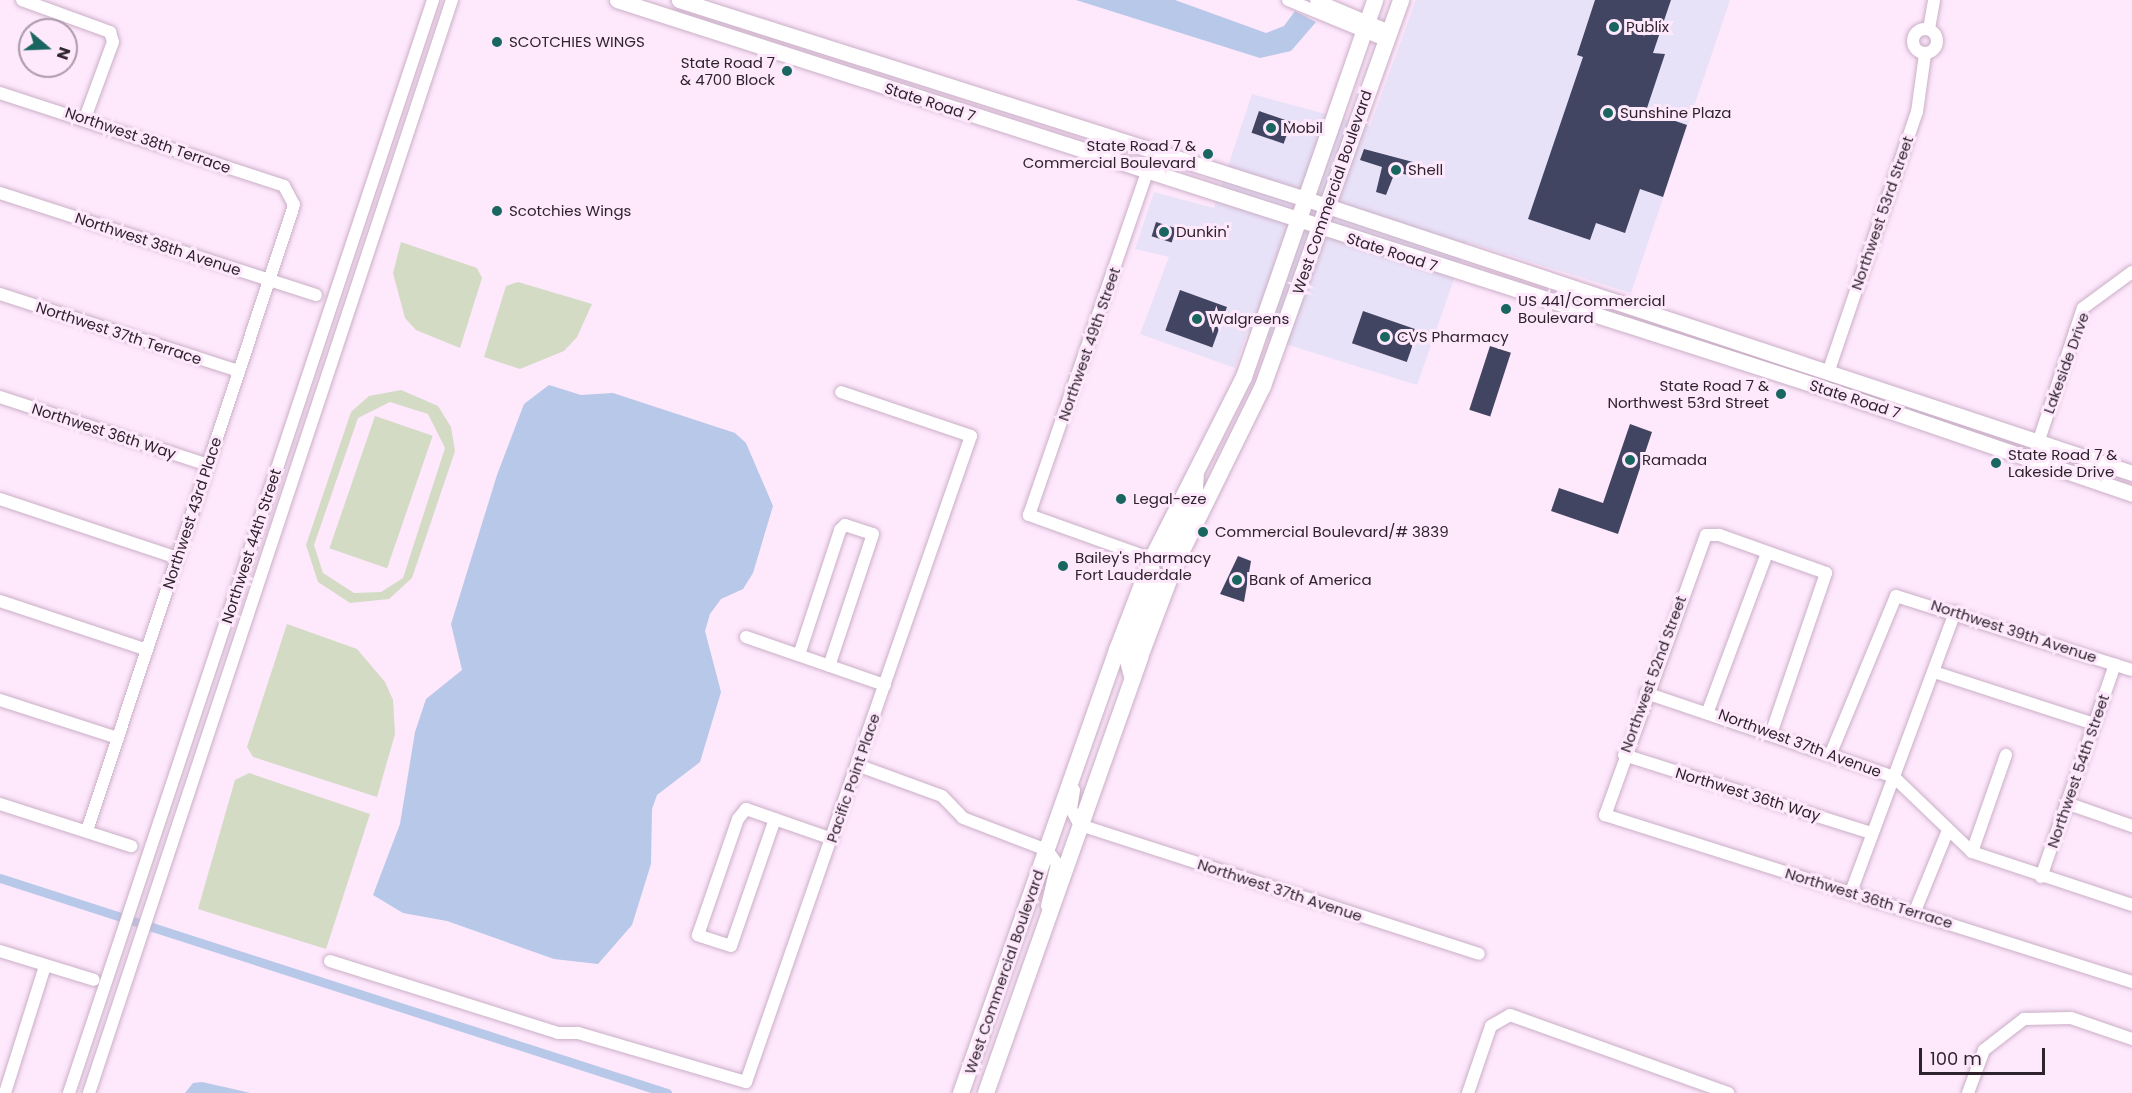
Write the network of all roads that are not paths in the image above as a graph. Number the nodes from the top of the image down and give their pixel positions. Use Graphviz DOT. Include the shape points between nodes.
graph roads {
  1 [pos="22,0"];
  2 [pos="433,0"];
  3 [pos="452,0"];
  4 [pos="617,0"];
  5 [pos="679,0"];
  6 [pos="1316,0"];
  7 [pos="1375,0"];
  8 [pos="1401,0"];
  9 [pos="1934,0"];
  10 [pos="1290,2"];
  11 [pos="1363,27"];
  12 [pos="1929,29"];
  13 [pos="1385,35"];
  14 [pos="1925,54"];
  15 [pos="0,93"];
  16 [pos="85,118"];
  17 [pos="1147,173"];
  18 [pos="0,193"];
  19 [pos="291,194"];
  20 [pos="1306,199"];
  21 [pos="1328,206"];
  22 [pos="1298,222"];
  23 [pos="1321,229"];
  24 [pos="2132,272"];
  25 [pos="269,279"];
  26 [pos="0,294"];
  27 [pos="316,295"];
  28 [pos="1654,312"];
  29 [pos="1622,326"];
  30 [pos="1829,370"];
  31 [pos="239,371"];
  32 [pos="1860,380"];
  33 [pos="1797,381"];
  34 [pos="1823,388"];
  35 [pos="841,392"];
  36 [pos="0,397"];
  37 [pos="2039,440"];
  38 [pos="2015,453"];
  39 [pos="208,465"];
  40 [pos="1197,468"];
  41 [pos="2132,473"];
  42 [pos="2132,494"];
  43 [pos="0,499"];
  44 [pos="1767,553"];
  45 [pos="177,558"];
  46 [pos="1152,559"];
  47 [pos="1170,579"];
  48 [pos="0,601"];
  49 [pos="1955,612"];
  50 [pos="746,637"];
  51 [pos="147,650"];
  52 [pos="799,655"];
  53 [pos="2115,664"];
  54 [pos="829,666"];
  55 [pos="2132,670"];
  56 [pos="1934,672"];
  57 [pos="1131,680"];
  58 [pos="885,685"];
  59 [pos="1646,693"];
  60 [pos="0,700"];
  61 [pos="1708,711"];
  62 [pos="2094,724"];
  63 [pos="1772,731"];
  64 [pos="118,738"];
  65 [pos="1831,753"];
  66 [pos="1624,755"];
  67 [pos="2006,755"];
  68 [pos="857,765"];
  69 [pos="1076,767"];
  70 [pos="1894,777"];
  71 [pos="2066,803"];
  72 [pos="0,804"];
  73 [pos="1605,815"];
  74 [pos="775,819"];
  75 [pos="1080,825"];
  76 [pos="2132,826"];
  77 [pos="1948,830"];
  78 [pos="87,831"];
  79 [pos="1872,833"];
  80 [pos="832,838"];
  81 [pos="131,846"];
  82 [pos="1047,850"];
  83 [pos="1972,852"];
  84 [pos="2041,877"];
  85 [pos="1851,892"];
  86 [pos="2132,905"];
  87 [pos="1915,911"];
  88 [pos="1049,914"];
  89 [pos="0,951"];
  90 [pos="1479,954"];
  91 [pos="330,961"];
  92 [pos="45,966"];
  93 [pos="2132,982"];
  94 [pos="98,985"];
  95 [pos="122,995"];
  96 [pos="2132,1039"];
  97 [pos="5,1093"];
  98 [pos="69,1093"];
  99 [pos="89,1093"];
  100 [pos="961,1093"];
  101 [pos="986,1093"];
  102 [pos="1468,1093"];
  103 [pos="1728,1093"];
  104 [pos="1968,1093"];
  1 -- 16 [label="street" via="110,32 113,42"];
  2 -- 94 [label="street, Northwest 44th Street" via="120,941"];
  3 -- 95 [label="street, Northwest 44th Street"];
  4 -- 17 [label="main road, State Road 7"];
  5 -- 20 [label="main road, State Road 7"];
  6 -- 11 [label="street"];
  7 -- 11 [label="highway, West Commercial Boulevard"];
  8 -- 13 [label="highway, West Commercial Boulevard"];
  9 -- 12 [label="street"];
  10 -- 11 [label="street" via="1325,19"];
  11 -- 13 [label="street"];
  11 -- 20 [label="highway, West Commercial Boulevard"];
  12 -- 14 [label="street" via="1938,42"];
  12 -- 14 [label="street" via="1913,38 1914,47"];
  13 -- 21 [label="highway, West Commercial Boulevard"];
  14 -- 30 [label="street, Northwest 53rd Street" via="1917,112"];
  15 -- 16 [label="street, Northwest 38th Terrace"];
  16 -- 19 [label="street, Northwest 38th Terrace" via="284,186"];
  17 -- 22 [label="main road, State Road 7"];
  17 -- 46 [label="street, Northwest 49th Street" via="1029,515"];
  18 -- 25 [label="street, Northwest 38th Avenue"];
  19 -- 25 [label="street, Northwest 43rd Place" via="294,205"];
  20 -- 21 [label="main road, State Road 7"];
  20 -- 22 [label="highway, West Commercial Boulevard"];
  21 -- 23 [label="highway, West Commercial Boulevard"];
  21 -- 28 [label="main road, State Road 7"];
  22 -- 23 [label="main road, State Road 7"];
  22 -- 40 [label="highway, West Commercial Boulevard" via="1244,377"];
  23 -- 29 [label="main road, State Road 7"];
  23 -- 47 [label="highway, West Commercial Boulevard" via="1263,386"];
  24 -- 37 [label="street, Lakeside Drive" via="2083,308"];
  25 -- 27 [label="street, Northwest 38th Avenue"];
  25 -- 31 [label="street, Northwest 43rd Place"];
  26 -- 31 [label="street, Northwest 37th Terrace"];
  28 -- 29 [label="main road" via="1637,314"];
  28 -- 30 [label="main road, State Road 7"];
  29 -- 33 [label="main road, State Road 7"];
  30 -- 32 [label="main road, State Road 7"];
  30 -- 33 [label="main road" via="1813,380"];
  31 -- 39 [label="street, Northwest 43rd Place"];
  32 -- 34 [label="main road"];
  32 -- 37 [label="main road, State Road 7"];
  33 -- 34 [label="main road, State Road 7"];
  34 -- 38 [label="main road, State Road 7"];
  35 -- 58 [label="street, Pacific Point Place" via="972,436"];
  36 -- 39 [label="street, Northwest 36th Way"];
  37 -- 38 [label="main road"];
  37 -- 41 [label="main road, State Road 7"];
  38 -- 42 [label="main road, State Road 7"];
  39 -- 45 [label="street, Northwest 43rd Place"];
  40 -- 46 [label="highway, West Commercial Boulevard"];
  40 -- 47 [label="street, West Commercial Boulevard" via="1200,484 1168,555"];
  43 -- 45 [label="street"];
  44 -- 59 [label="street, Northwest 52nd Street" via="1719,535 1706,535"];
  44 -- 61 [label="street"];
  44 -- 63 [label="street" via="1826,573"];
  45 -- 51 [label="street, Northwest 43rd Place"];
  46 -- 57 [label="street, West Commercial Boulevard" via="1155,580 1126,661"];
  46 -- 69 [label="highway, West Commercial Boulevard"];
  47 -- 57 [label="highway, West Commercial Boulevard"];
  48 -- 51 [label="street"];
  49 -- 53 [label="street, Northwest 39th Avenue"];
  49 -- 56 [label="street"];
  49 -- 65 [label="street, Northwest 39th Avenue" via="1896,596"];
  50 -- 52 [label="street"];
  51 -- 64 [label="street, Northwest 43rd Place"];
  52 -- 54 [label="street"];
  52 -- 54 [label="street" via="840,530 845,525 873,534"];
  53 -- 55 [label="street, Northwest 39th Avenue"];
  53 -- 62 [label="street, Northwest 54th Street"];
  54 -- 58 [label="street"];
  56 -- 62 [label="street"];
  56 -- 70 [label="street"];
  57 -- 75 [label="highway, West Commercial Boulevard"];
  58 -- 68 [label="street, Pacific Point Place"];
  59 -- 61 [label="street, Northwest 37th Avenue"];
  59 -- 66 [label="street, Northwest 52nd Street"];
  60 -- 64 [label="street"];
  61 -- 63 [label="street, Northwest 37th Avenue"];
  62 -- 71 [label="street, Northwest 54th Street"];
  63 -- 65 [label="street, Northwest 37th Avenue"];
  64 -- 78 [label="street, Northwest 43rd Place"];
  65 -- 70 [label="street, Northwest 37th Avenue"];
  66 -- 73 [label="street, Northwest 52nd Street"];
  66 -- 79 [label="street, Northwest 36th Way"];
  67 -- 83 [label="street"];
  68 -- 80 [label="street, Pacific Point Place"];
  68 -- 82 [label="street" via="942,796 963,818"];
  69 -- 75 [label="street, West Commercial Boulevard" via="1071,809"];
  69 -- 82 [label="highway, West Commercial Boulevard"];
  70 -- 77 [label="street, Northwest 37th Avenue"];
  70 -- 79 [label="street"];
  71 -- 76 [label="street"];
  71 -- 84 [label="street, Northwest 54th Street"];
  72 -- 78 [label="street"];
  73 -- 85 [label="street, Northwest 36th Terrace"];
  74 -- 74 [label="street" via="746,809 738,819 698,935 730,946"];
  74 -- 80 [label="street"];
  75 -- 88 [label="highway, West Commercial Boulevard"];
  75 -- 90 [label="street, Northwest 37th Avenue"];
  77 -- 83 [label="street, Northwest 37th Avenue"];
  77 -- 87 [label="street"];
  78 -- 81 [label="street"];
  79 -- 85 [label="street"];
  80 -- 91 [label="street, Pacific Point Place" via="746,1082 578,1033 558,1033"];
  82 -- 88 [label="street, West Commercial Boulevard" via="1057,864 1046,901"];
  82 -- 100 [label="highway, West Commercial Boulevard"];
  83 -- 84 [label="street, Northwest 37th Avenue"];
  84 -- 86 [label="street, Northwest 37th Avenue"];
  85 -- 87 [label="street, Northwest 36th Terrace"];
  87 -- 93 [label="street, Northwest 36th Terrace"];
  88 -- 101 [label="highway, West Commercial Boulevard"];
  89 -- 92 [label="street"];
  92 -- 94 [label="street"];
  92 -- 97 [label="street"];
  94 -- 95 [label="street"];
  94 -- 98 [label="street, Northwest 44th Street"];
  95 -- 99 [label="street, Northwest 44th Street"];
  96 -- 104 [label="street" via="2071,1018 2024,1019 1984,1050"];
  102 -- 103 [label="street" via="1496,1018 1529,1020"];
}
